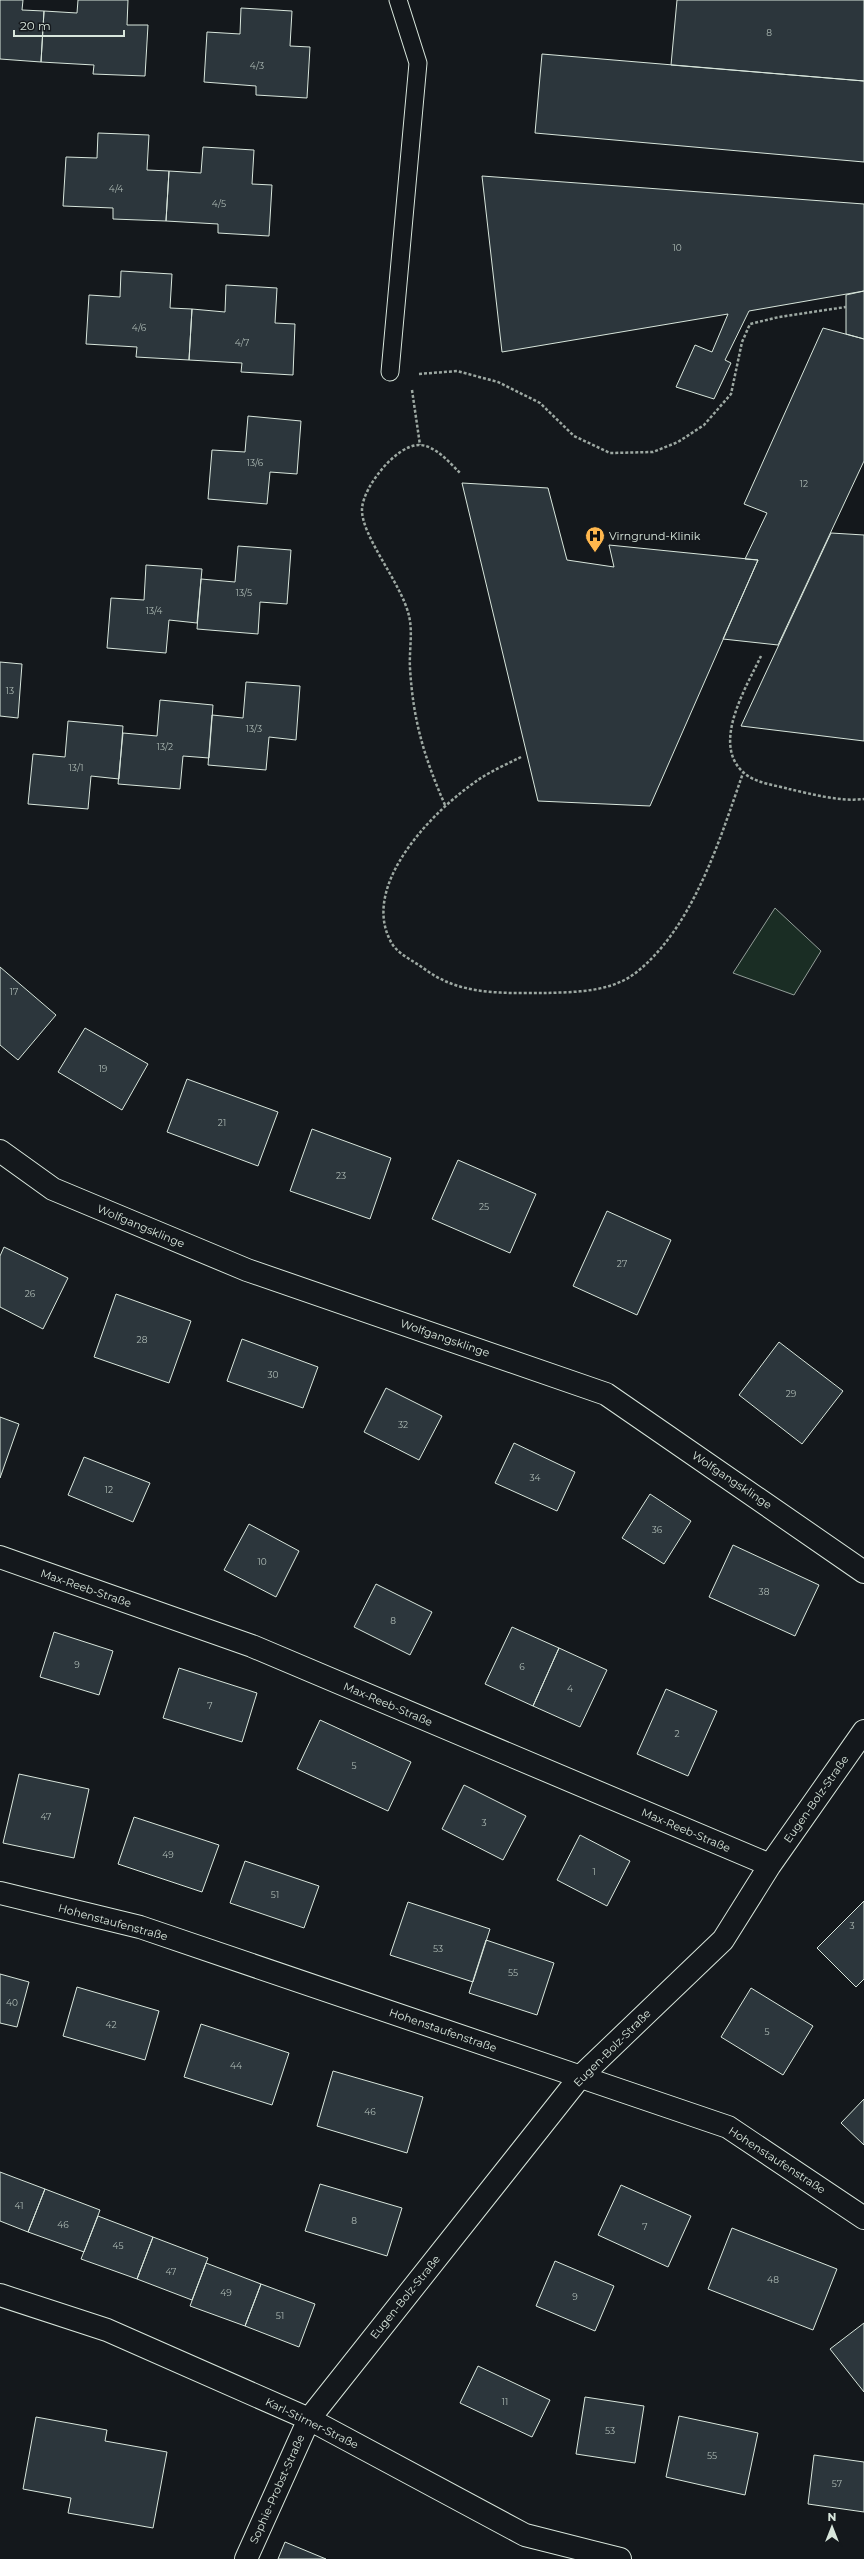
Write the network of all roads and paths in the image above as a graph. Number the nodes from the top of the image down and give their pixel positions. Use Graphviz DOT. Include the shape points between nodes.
graph roads {
  1 [pos="398,0"];
  2 [pos="846,307"];
  3 [pos="390,372"];
  4 [pos="410,374"];
  5 [pos="420,445"];
  6 [pos="460,473"];
  7 [pos="761,656"];
  8 [pos="521,757"];
  9 [pos="743,773"];
  10 [pos="864,799"];
  11 [pos="445,805"];
  12 [pos="0,1151"];
  13 [pos="0,1557"];
  14 [pos="864,1572"];
  15 [pos="864,1731"];
  16 [pos="770,1865"];
  17 [pos="0,1893"];
  18 [pos="580,2077"];
  19 [pos="864,2218"];
  20 [pos="0,2295"];
  21 [pos="309,2419"];
  22 [pos="246,2559"];
  23 [pos="620,2559"];
  1 -- 3 [label="lane" via="418,63"];
  2 -- 4 [label="path" via="750,324 742,342 730,394 704,425 678,442 653,452 610,453 574,436 540,403 498,382 457,371"];
  3 -- 4 [label="path"];
  4 -- 5 [label="path"];
  5 -- 6 [label="path" via="439,453"];
  5 -- 11 [label="path" via="404,448 387,465 370,484 362,509 366,529 398,584 410,617 410,668 416,726 427,765"];
  7 -- 9 [label="path" via="732,720 730,737 733,759"];
  8 -- 11 [label="path" via="479,779"];
  9 -- 10 [label="path" via="762,782 799,791 854,800"];
  9 -- 11 [label="path" via="704,878 660,951 636,972 609,987 569,992 479,990 443,980 404,955 390,941 383,918 388,887 399,859"];
  12 -- 14 [label="street, Wolfgangsklinge" via="53,1189 247,1270 606,1394"];
  13 -- 16 [label="street, Max-Reeb-Straße" via="252,1646"];
  15 -- 16 [label="street, Eugen-Bolz-Straße"];
  16 -- 18 [label="street, Eugen-Bolz-Straße" via="723,1940"];
  17 -- 18 [label="street, Hohenstaufenstraße" via="140,1927"];
  18 -- 19 [label="street, Hohenstaufenstraße" via="728,2127"];
  18 -- 21 [label="street, Eugen-Bolz-Straße"];
  20 -- 21 [label="street, Karl-Stirner-Straße" via="107,2330"];
  21 -- 22 [label="street, Sophie-Probst-Straße"];
  21 -- 23 [label="street, Karl-Stirner-Straße" via="525,2535"];
}
